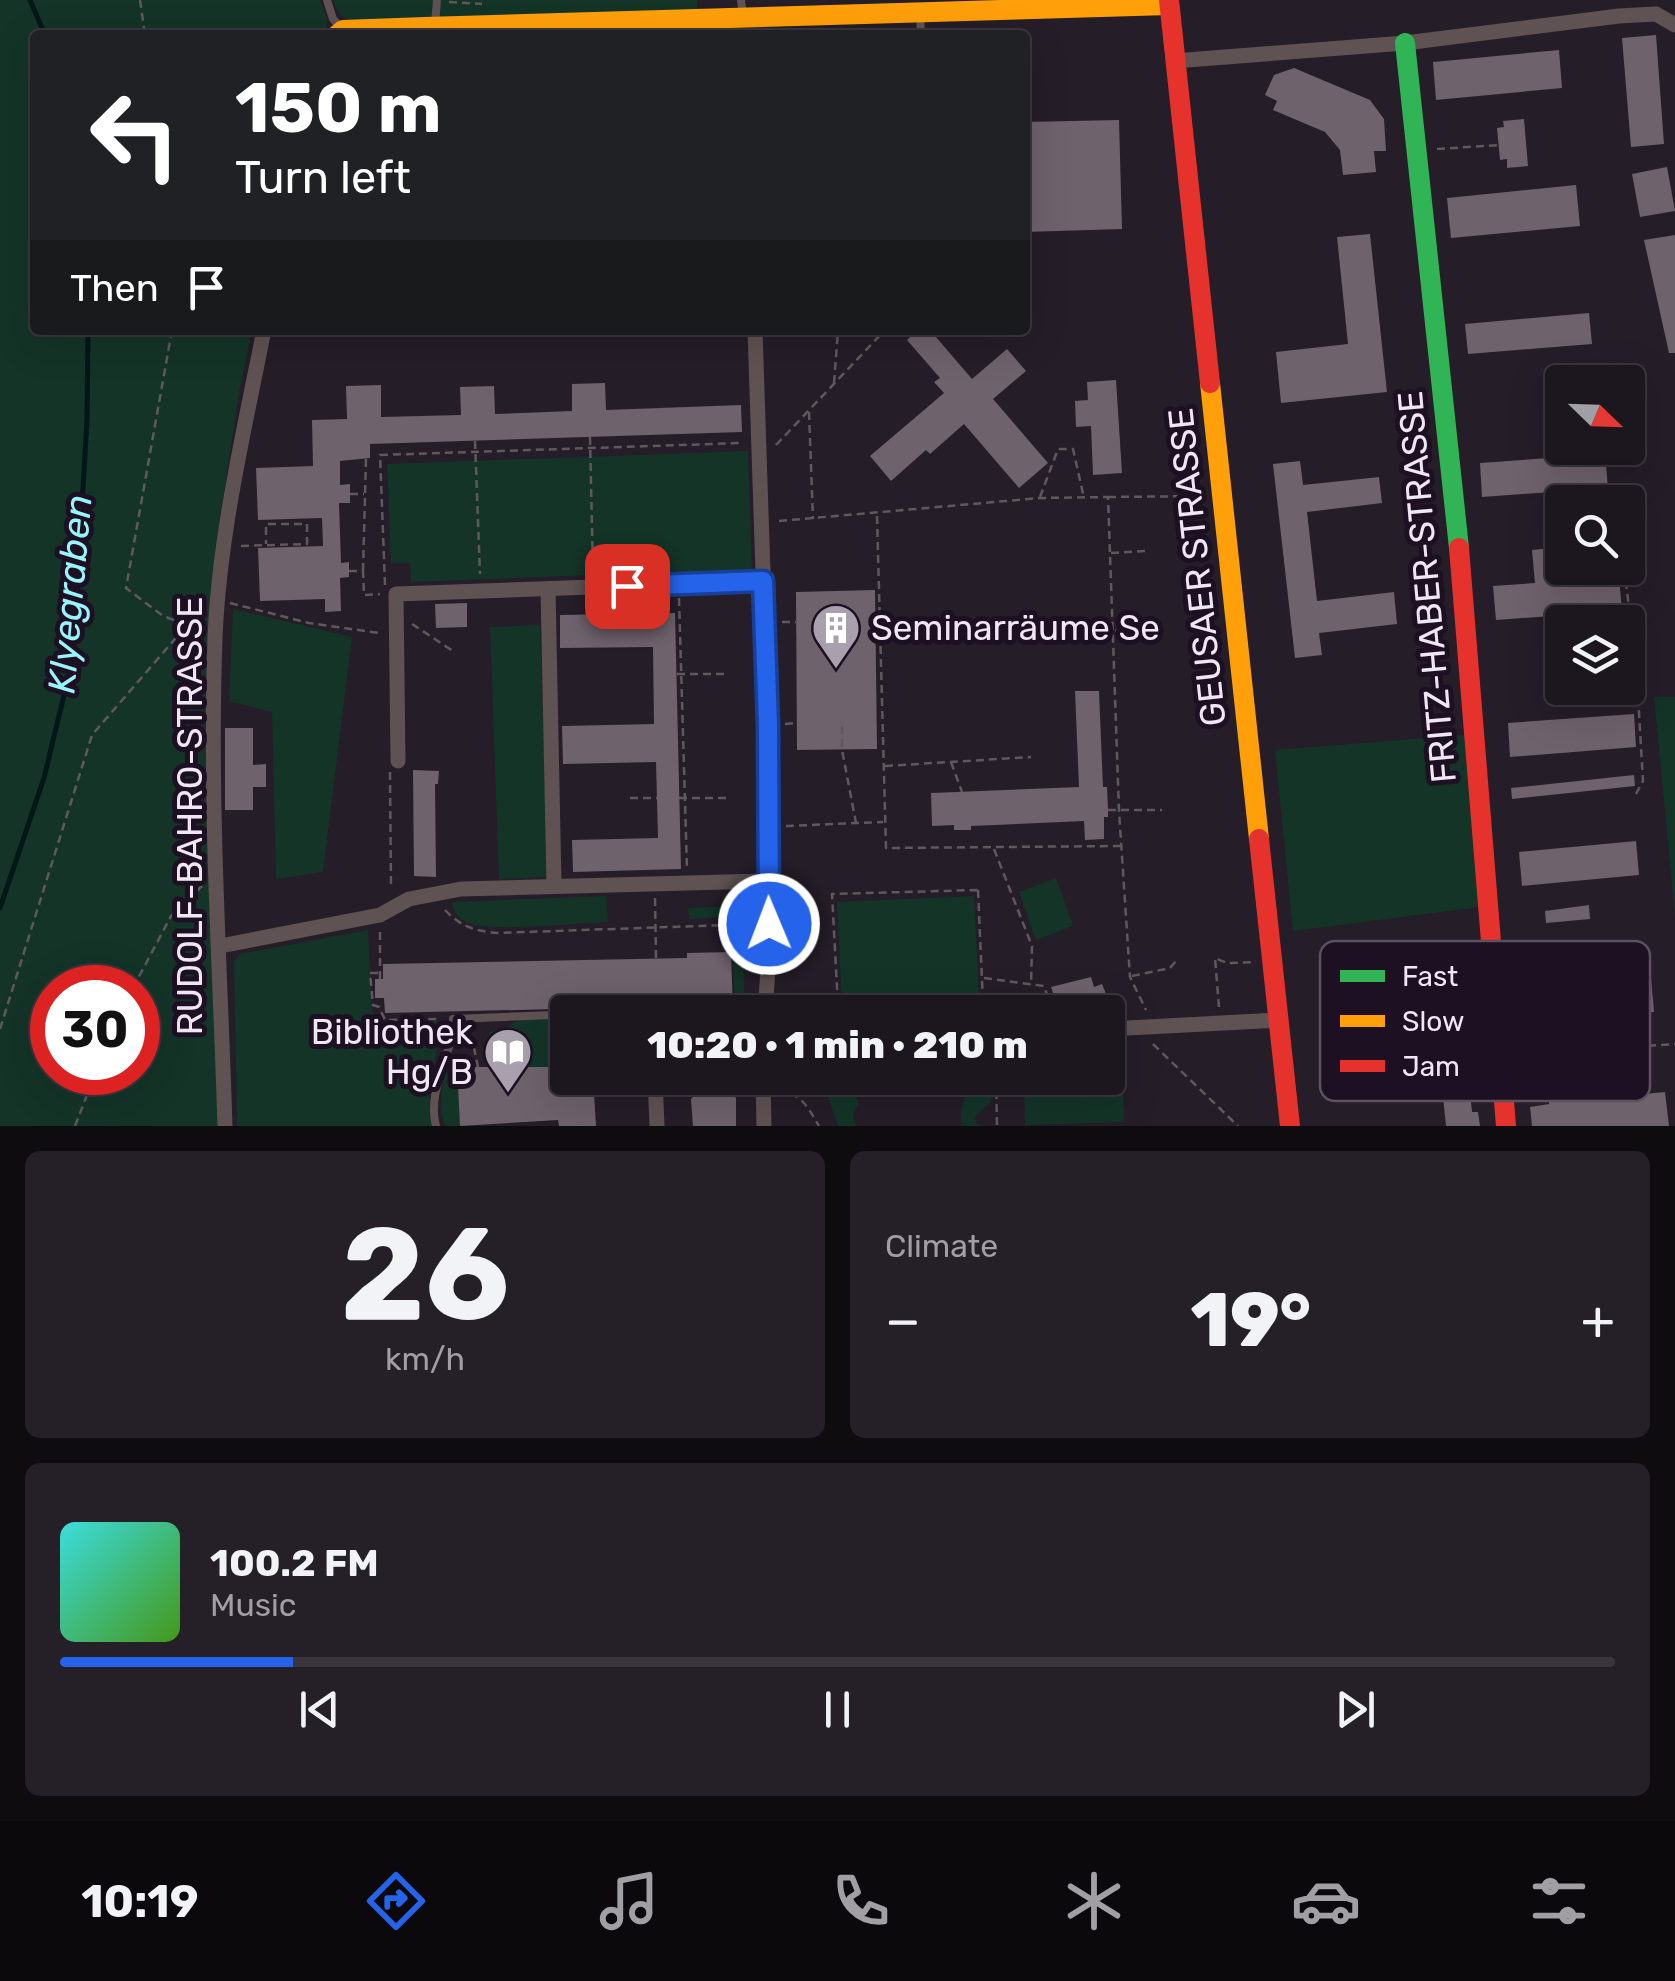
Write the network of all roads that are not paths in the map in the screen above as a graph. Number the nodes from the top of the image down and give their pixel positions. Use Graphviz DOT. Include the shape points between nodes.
graph roads {
  1 [pos="327,0"];
  2 [pos="437,1"];
  3 [pos="1169,3"];
  4 [pos="920,12"];
  5 [pos="742,18"];
  6 [pos="1675,25"];
  7 [pos="436,26"];
  8 [pos="339,30"];
  9 [pos="372,30"];
  10 [pos="921,30"];
  11 [pos="1405,43"];
  12 [pos="1174,60"];
  13 [pos="263,335"];
  14 [pos="754,335"];
  15 [pos="763,581"];
  16 [pos="548,589"];
  17 [pos="398,761"];
  18 [pos="768,881"];
  19 [pos="554,886"];
  20 [pos="1491,941"];
  21 [pos="220,946"];
  22 [pos="765,995"];
  23 [pos="550,1015"];
  24 [pos="1278,1020"];
  25 [pos="1125,1031"];
  26 [pos="656,1095"];
  27 [pos="763,1095"];
  28 [pos="1504,1101"];
  29 [pos="225,1126"];
  30 [pos="436,1126"];
  31 [pos="657,1126"];
  32 [pos="764,1126"];
  33 [pos="1290,1126"];
  34 [pos="1506,1126"];
  1 -- 8 [label="lane"];
  2 -- 7 [label="lane"];
  3 -- 4 [label="street"];
  3 -- 12 [label="street, GEUSAER STRASSE"];
  4 -- 5 [label="street"];
  4 -- 10 [label="lane"];
  5 -- 7 [label="street"];
  6 -- 11 [label="street" via="1656,14"];
  7 -- 9 [label="street"];
  11 -- 12 [label="street"];
  11 -- 20 [label="street, FRITZ-HABER-STRASSE" via="1456,510"];
  12 -- 24 [label="street, GEUSAER STRASSE"];
  13 -- 21 [label="street, RUDOLF-BAHRO-STRASSE" via="215,636"];
  14 -- 15 [label="street"];
  15 -- 16 [label="street"];
  15 -- 18 [label="street"];
  16 -- 17 [label="street" via="396,594"];
  16 -- 19 [label="street"];
  18 -- 19 [label="street"];
  18 -- 22 [label="street"];
  19 -- 21 [label="street" via="432,893 380,915"];
  21 -- 29 [label="street, RUDOLF-BAHRO-STRASSE"];
  23 -- 30 [label="lane" via="454,1019"];
  24 -- 25 [label="street"];
  24 -- 33 [label="street, GEUSAER STRASSE"];
  26 -- 31 [label="street"];
  27 -- 32 [label="street"];
  28 -- 34 [label="street, FRITZ-HABER-STRASSE"];
}
